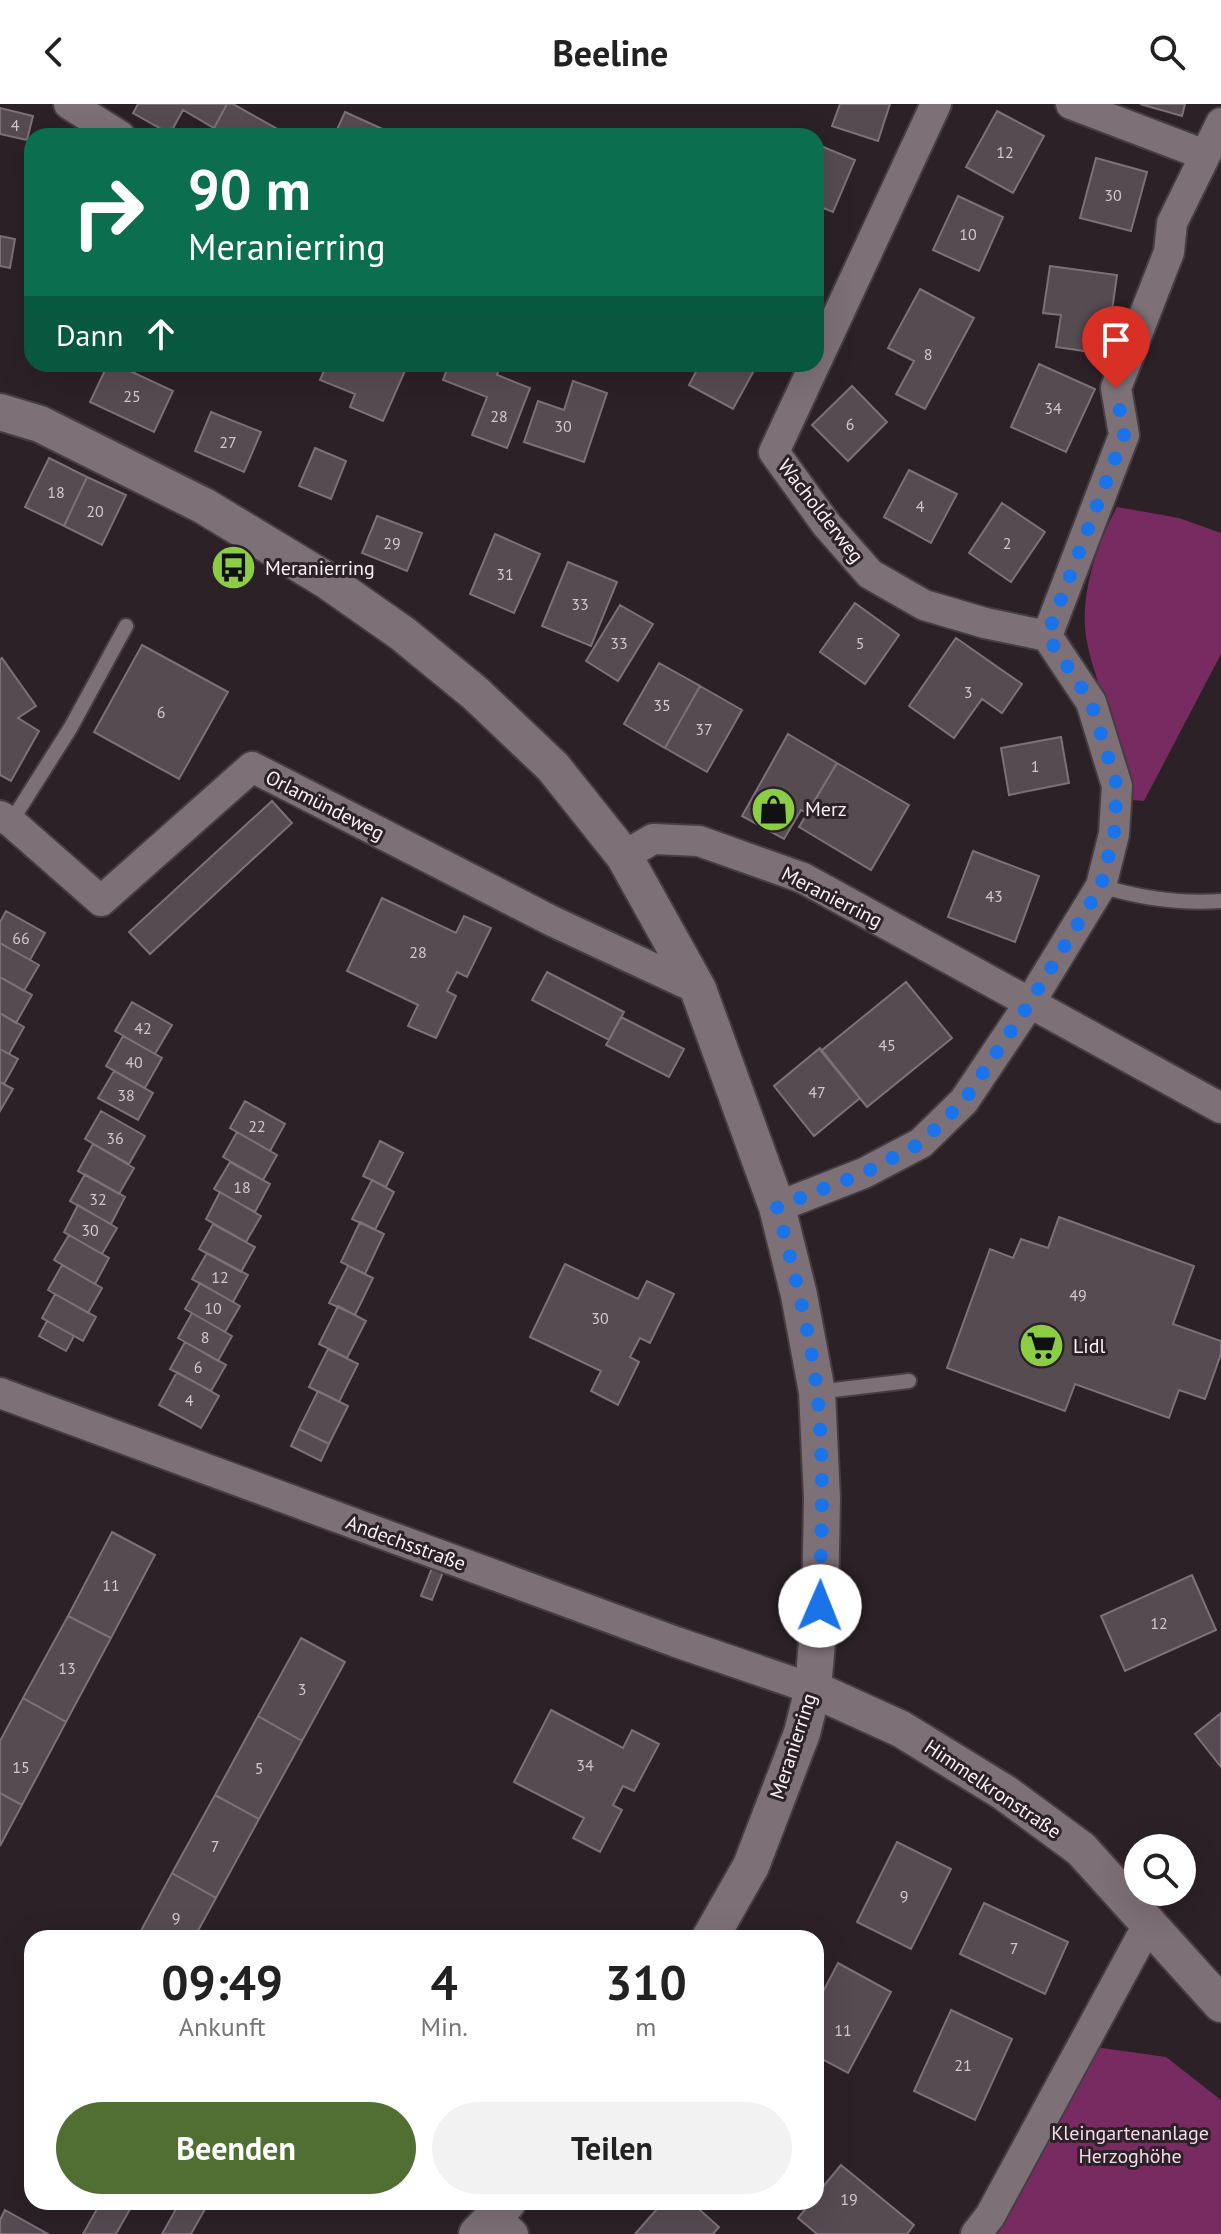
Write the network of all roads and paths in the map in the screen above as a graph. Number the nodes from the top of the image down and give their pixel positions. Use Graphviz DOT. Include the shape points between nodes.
graph roads {
  1 [pos="69,104"];
  2 [pos="936,104"];
  3 [pos="1071,104"];
  4 [pos="1221,123"];
  5 [pos="107,128"];
  6 [pos="1205,155"];
  7 [pos="824,346"];
  8 [pos="812,372"];
  9 [pos="0,412"];
  10 [pos="126,626"];
  11 [pos="1047,636"];
  12 [pos="6,819"];
  13 [pos="624,856"];
  14 [pos="1101,886"];
  15 [pos="1221,901"];
  16 [pos="698,989"];
  17 [pos="1029,1004"];
  18 [pos="1221,1108"];
  19 [pos="777,1207"];
  20 [pos="909,1381"];
  21 [pos="817,1392"];
  22 [pos="0,1393"];
  23 [pos="813,1689"];
  24 [pos="1149,1923"];
  25 [pos="715,1930"];
  26 [pos="1221,2004"];
  27 [pos="976,2234"];
  1 -- 5 [label="street"];
  2 -- 7 [label="street, Wacholderweg"];
  3 -- 6 [label="street"];
  4 -- 6 [label="street"];
  6 -- 11 [label="street" via="1172,223 1169,252 1116,388 1124,435"];
  8 -- 11 [label="street, Wacholderweg" via="774,452 870,574 924,605"];
  9 -- 13 [label="street, Meranierring" via="40,424 204,506 403,634 553,767"];
  10 -- 12 [label="lane" via="71,727"];
  11 -- 14 [label="street" via="1091,702 1117,786 1114,834"];
  12 -- 16 [label="street, Orlamündeweg" via="101,901 252,767 552,921"];
  13 -- 16 [label="street, Meranierring"];
  13 -- 17 [label="street, Meranierring" via="653,839 699,841 803,878"];
  14 -- 15 [label="lane" via="1162,900"];
  14 -- 17 [label="street"];
  16 -- 19 [label="street, Meranierring"];
  17 -- 18 [label="street, Meranierring"];
  17 -- 19 [label="street" via="964,1101 921,1143 864,1173"];
  19 -- 21 [label="street, Meranierring"];
  20 -- 21 [label="lane"];
  21 -- 23 [label="street, Meranierring" via="822,1498"];
  22 -- 23 [label="street, Andechsstraße"];
  23 -- 24 [label="street, Himmelkronstraße" via="901,1729 1005,1793 1081,1849"];
  23 -- 25 [label="street, Meranierring" via="802,1733 751,1866"];
  24 -- 26 [label="street, Himmelkronstraße"];
  24 -- 27 [label="street"];
}
